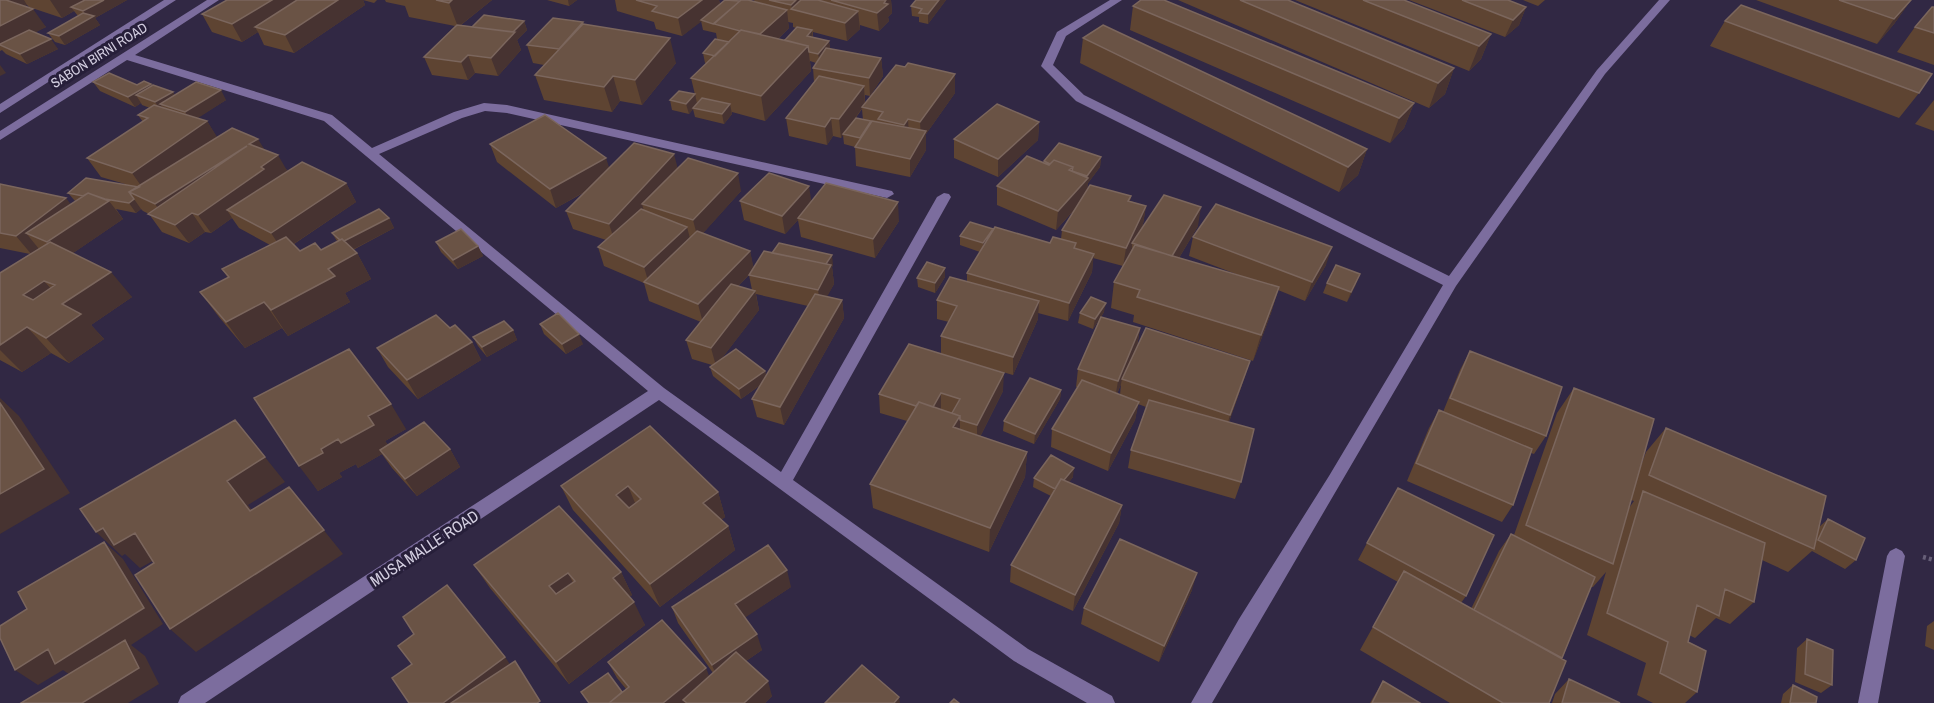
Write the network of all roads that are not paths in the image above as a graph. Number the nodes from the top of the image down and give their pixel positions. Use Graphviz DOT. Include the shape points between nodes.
graph roads {
  1 [pos="171,0"];
  2 [pos="214,0"];
  3 [pos="1117,0"];
  4 [pos="1665,0"];
  5 [pos="126,56"];
  6 [pos="0,109"];
  7 [pos="0,136"];
  8 [pos="370,153"];
  9 [pos="887,194"];
  10 [pos="944,197"];
  11 [pos="1451,283"];
  12 [pos="659,392"];
  13 [pos="784,482"];
  14 [pos="1896,556"];
  15 [pos="188,703"];
  16 [pos="1105,703"];
  17 [pos="1201,703"];
  18 [pos="1868,703"];
  1 -- 6 [label="street, SABON BIRNI ROAD"];
  2 -- 5 [label="street, SABON BIRNI ROAD"];
  3 -- 11 [label="street" via="1061,34 1047,66 1080,98"];
  4 -- 11 [label="street" via="1601,72"];
  5 -- 7 [label="street, SABON BIRNI ROAD"];
  5 -- 8 [label="street" via="328,118"];
  8 -- 9 [label="street" via="484,107"];
  8 -- 12 [label="street"];
  10 -- 13 [label="street"];
  11 -- 17 [label="street"];
  12 -- 13 [label="street"];
  12 -- 15 [label="street, MUSA MALLE ROAD"];
  13 -- 16 [label="street" via="1021,655"];
  14 -- 18 [label="street"];
}
